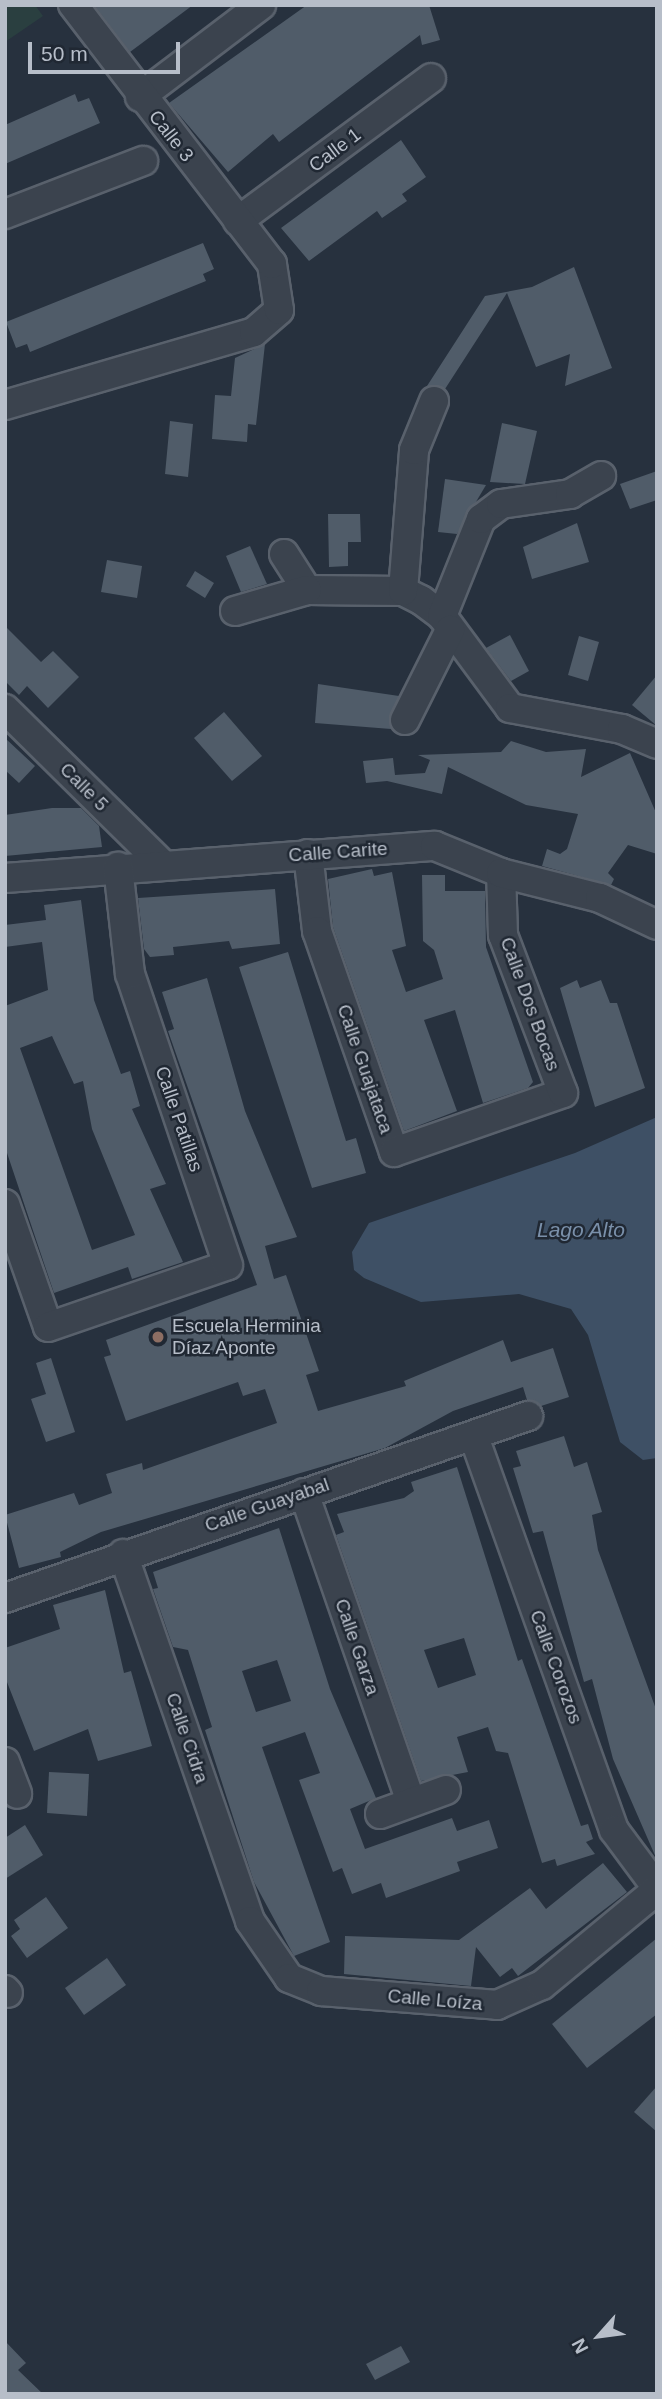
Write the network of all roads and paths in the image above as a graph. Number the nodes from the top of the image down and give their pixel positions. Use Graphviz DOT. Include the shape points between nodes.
graph roads {
  1 [pos="73,5"];
  2 [pos="261,5"];
  3 [pos="431,78"];
  4 [pos="140,97"];
  5 [pos="143,161"];
  6 [pos="5,214"];
  7 [pos="238,221"];
  8 [pos="434,401"];
  9 [pos="5,405"];
  10 [pos="601,476"];
  11 [pos="284,555"];
  12 [pos="307,590"];
  13 [pos="403,591"];
  14 [pos="235,611"];
  15 [pos="446,623"];
  16 [pos="5,709"];
  17 [pos="405,720"];
  18 [pos="657,744"];
  19 [pos="308,854"];
  20 [pos="162,864"];
  21 [pos="118,867"];
  22 [pos="501,873"];
  23 [pos="5,878"];
  24 [pos="657,925"];
  25 [pos="563,1093"];
  26 [pos="5,1204"];
  27 [pos="528,1416"];
  28 [pos="474,1437"];
  29 [pos="304,1493"];
  30 [pos="123,1554"];
  31 [pos="6,1598"];
  32 [pos="5,1762"];
  33 [pos="446,1790"];
  34 [pos="16,1794"];
  35 [pos="411,1802"];
  36 [pos="380,1814"];
  37 [pos="657,1889"];
  38 [pos="250,1921"];
  1 -- 4 [label="street, Calle 3"];
  2 -- 4 [label="street"];
  3 -- 7 [label="street, Calle 1"];
  4 -- 7 [label="street, Calle 3"];
  5 -- 6 [label="street"];
  7 -- 9 [label="street, Calle 3" via="272,264 279,310 254,332"];
  8 -- 13 [label="street" via="414,450"];
  10 -- 15 [label="street" via="570,494 501,504 481,519"];
  11 -- 12 [label="street"];
  12 -- 13 [label="street"];
  12 -- 14 [label="street"];
  13 -- 15 [label="street"];
  15 -- 17 [label="street"];
  15 -- 18 [label="street" via="510,708 622,729"];
  16 -- 20 [label="street, Calle 5"];
  19 -- 20 [label="street, Calle Carite"];
  19 -- 22 [label="street, Calle Carite" via="435,846"];
  19 -- 25 [label="street, Calle Guajataca" via="317,931 394,1152"];
  20 -- 21 [label="street, Calle Carite"];
  21 -- 23 [label="street, Calle Carite"];
  21 -- 26 [label="street, Calle Patillas" via="130,974 228,1265 48,1327"];
  22 -- 24 [label="street, Calle Carite" via="600,898"];
  22 -- 25 [label="street, Calle Dos Bocas" via="503,936"];
  27 -- 28 [label="street, Calle Guayabal"];
  28 -- 29 [label="street, Calle Guayabal"];
  28 -- 37 [label="street, Calle Corozos" via="614,1830"];
  29 -- 30 [label="street, Calle Guayabal"];
  29 -- 35 [label="street, Calle Garza"];
  30 -- 31 [label="street, Calle Guayabal"];
  30 -- 38 [label="street, Calle Cidra"];
  32 -- 34 [label="street"];
  33 -- 35 [label="street"];
  35 -- 36 [label="street"];
  37 -- 38 [label="street, Calle Loíza" via="542,1985 497,2005 321,1991 289,1978"];
}
